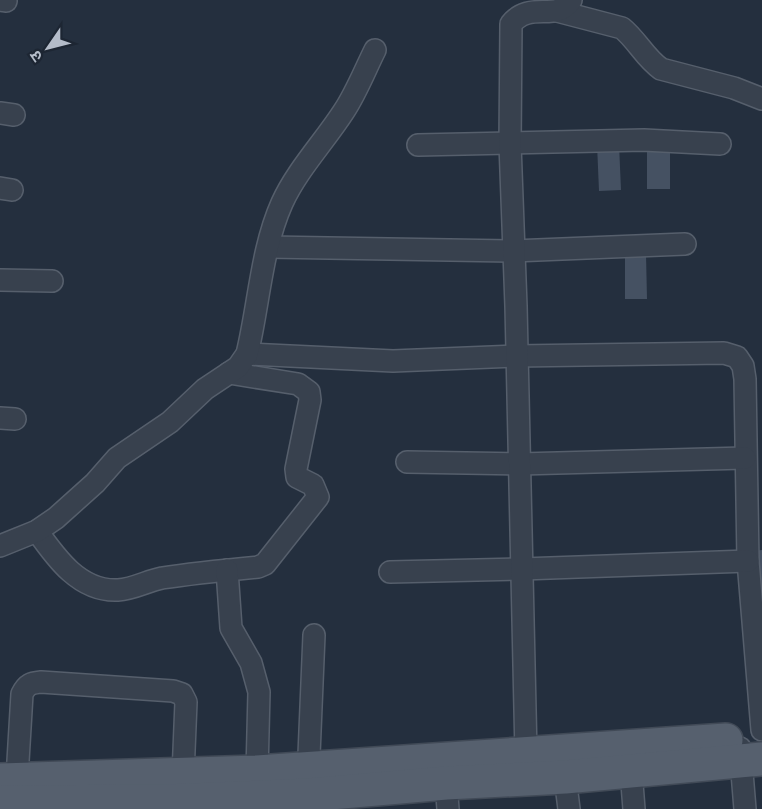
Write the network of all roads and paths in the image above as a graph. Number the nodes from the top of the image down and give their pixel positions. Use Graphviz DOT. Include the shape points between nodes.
graph roads {
  1 [pos="0,0"];
  2 [pos="6,1"];
  3 [pos="564,5"];
  4 [pos="375,50"];
  5 [pos="762,99"];
  6 [pos="510,144"];
  7 [pos="720,144"];
  8 [pos="418,145"];
  9 [pos="685,244"];
  10 [pos="268,248"];
  11 [pos="513,251"];
  12 [pos="0,280"];
  13 [pos="52,281"];
  14 [pos="247,354"];
  15 [pos="516,356"];
  16 [pos="229,373"];
  17 [pos="745,458"];
  18 [pos="407,462"];
  19 [pos="520,464"];
  20 [pos="37,531"];
  21 [pos="0,546"];
  22 [pos="748,561"];
  23 [pos="522,569"];
  24 [pos="227,570"];
  25 [pos="390,572"];
  26 [pos="314,635"];
  27 [pos="753,745"];
  28 [pos="526,754"];
  29 [pos="631,771"];
  30 [pos="257,772"];
  31 [pos="183,775"];
  32 [pos="308,791"];
  33 [pos="567,793"];
  34 [pos="11,794"];
  35 [pos="447,796"];
  36 [pos="634,809"];
  37 [pos="745,809"];
  1 -- 2 [label="street"];
  3 -- 5 [label="street" via="622,28 661,69"];
  3 -- 6 [label="street" via="530,9 517,15 511,24"];
  4 -- 10 [label="street" via="345,109 282,202"];
  6 -- 7 [label="street" via="644,140"];
  6 -- 8 [label="street"];
  6 -- 11 [label="street"];
  9 -- 11 [label="street"];
  10 -- 11 [label="street"];
  10 -- 14 [label="street"];
  11 -- 15 [label="street"];
  12 -- 13 [label="street"];
  14 -- 15 [label="street" via="393,362"];
  14 -- 16 [label="street"];
  15 -- 17 [label="street" via="724,353 737,357 745,379"];
  15 -- 19 [label="street"];
  16 -- 20 [label="street" via="205,389 170,422 117,458 74,503"];
  16 -- 24 [label="street" via="298,384 309,392 296,469 297,477 313,484 318,496 265,564"];
  17 -- 19 [label="street"];
  17 -- 22 [label="street"];
  18 -- 19 [label="street"];
  19 -- 23 [label="street"];
  20 -- 21 [label="street"];
  20 -- 24 [label="street" via="56,558 86,584 102,589 118,590 159,579"];
  22 -- 23 [label="street"];
  22 -- 27 [label="street"];
  23 -- 25 [label="street"];
  23 -- 28 [label="street"];
  24 -- 30 [label="street" via="231,628 251,663 260,693"];
  26 -- 32 [label="street"];
  27 -- 28 [label="main road"];
  27 -- 29 [label="main road"];
  27 -- 37 [label="street"];
  28 -- 32 [label="main road"];
  29 -- 33 [label="main road"];
  29 -- 36 [label="street"];
  30 -- 31 [label="main road"];
  30 -- 32 [label="main road"];
  31 -- 34 [label="main road"];
  31 -- 34 [label="street" via="186,702 182,694 41,682 25,687 22,694"];
  32 -- 34 [label="main road" via="165,801"];
  32 -- 35 [label="main road"];
  33 -- 35 [label="main road"];
}
